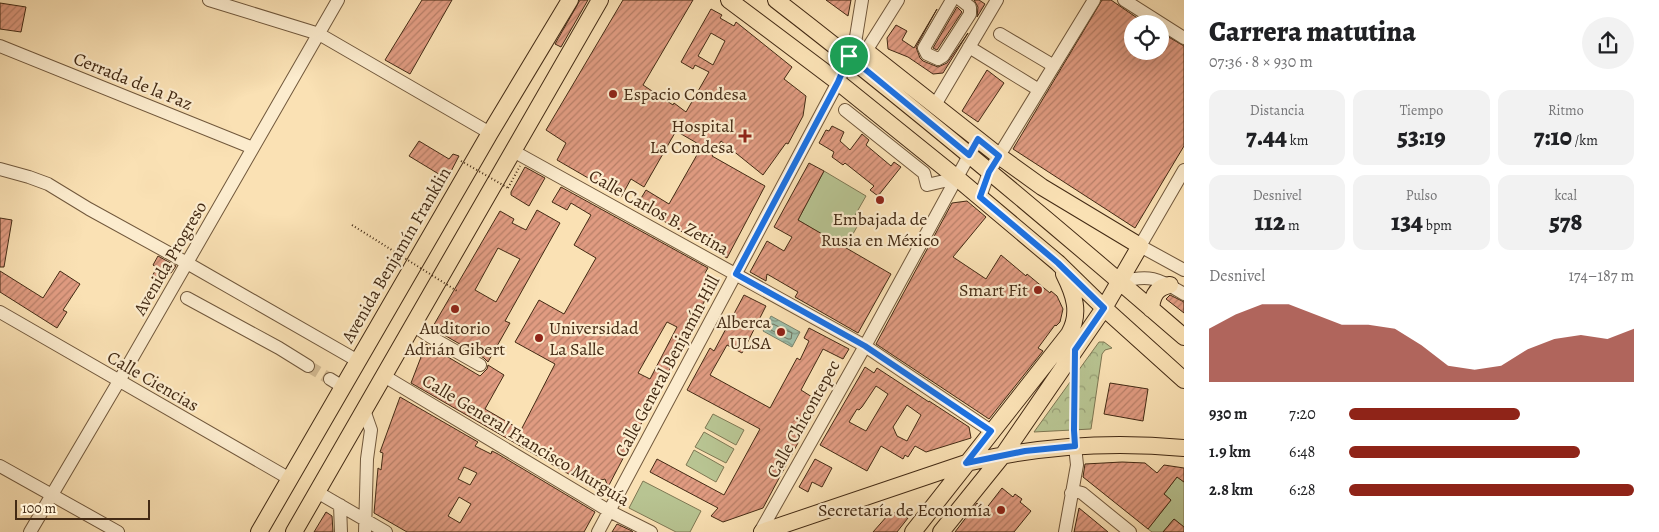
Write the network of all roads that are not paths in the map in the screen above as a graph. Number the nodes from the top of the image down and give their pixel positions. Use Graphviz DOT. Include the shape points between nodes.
graph roads {
  1 [pos="209,0"];
  2 [pos="338,0"];
  3 [pos="570,0"];
  4 [pos="600,0"];
  5 [pos="729,0"];
  6 [pos="776,0"];
  7 [pos="862,0"];
  8 [pos="898,0"];
  9 [pos="952,0"];
  10 [pos="961,0"];
  11 [pos="997,0"];
  12 [pos="1094,0"];
  13 [pos="1124,0"];
  14 [pos="319,34"];
  15 [pos="1000,34"];
  16 [pos="1184,38"];
  17 [pos="0,46"];
  18 [pos="969,47"];
  19 [pos="866,51"];
  20 [pos="849,56"];
  21 [pos="1054,66"];
  22 [pos="838,82"];
  23 [pos="1039,90"];
  24 [pos="934,105"];
  25 [pos="845,110"];
  26 [pos="490,133"];
  27 [pos="978,139"];
  28 [pos="253,148"];
  29 [pos="519,154"];
  30 [pos="969,155"];
  31 [pos="999,156"];
  32 [pos="0,170"];
  33 [pos="1184,170"];
  34 [pos="989,172"];
  35 [pos="957,178"];
  36 [pos="980,197"];
  37 [pos="1140,246"];
  38 [pos="187,263"];
  39 [pos="1058,263"];
  40 [pos="1184,270"];
  41 [pos="736,274"];
  42 [pos="1120,282"];
  43 [pos="1170,285"];
  44 [pos="1184,294"];
  45 [pos="187,298"];
  46 [pos="1104,308"];
  47 [pos="1152,309"];
  48 [pos="0,312"];
  49 [pos="413,325"];
  50 [pos="1184,337"];
  51 [pos="865,346"];
  52 [pos="358,361"];
  53 [pos="480,365"];
  54 [pos="308,366"];
  55 [pos="384,376"];
  56 [pos="1184,380"];
  57 [pos="119,381"];
  58 [pos="364,410"];
  59 [pos="991,431"];
  60 [pos="1075,446"];
  61 [pos="1184,448"];
  62 [pos="1003,455"];
  63 [pos="966,463"];
  64 [pos="0,466"];
  65 [pos="290,479"];
  66 [pos="317,492"];
  67 [pos="1071,493"];
  68 [pos="52,494"];
  69 [pos="340,505"];
  70 [pos="609,511"];
  71 [pos="365,526"];
  72 [pos="919,530"];
  73 [pos="30,532"];
  74 [pos="118,532"];
  75 [pos="259,532"];
  76 [pos="294,532"];
  77 [pos="341,532"];
  78 [pos="386,532"];
  79 [pos="598,532"];
  80 [pos="651,532"];
  81 [pos="761,532"];
  82 [pos="941,532"];
  83 [pos="1064,532"];
  84 [pos="1130,532"];
  1 -- 14 [label="street"];
  2 -- 14 [label="street, Avenida Progreso"];
  3 -- 26 [label="main road, Avenida Benjamín Franklin"];
  4 -- 29 [label="main road"];
  5 -- 22 [label="main road"];
  6 -- 20 [label="main road"];
  7 -- 20 [label="street, Calle General Benjamín Hill"];
  8 -- 19 [label="street"];
  9 -- 10 [label="street" via="924,48 927,54 938,59 944,56 970,14 970,7"];
  11 -- 18 [label="street"];
  12 -- 21 [label="street"];
  13 -- 16 [label="street"];
  14 -- 26 [label="street"];
  14 -- 28 [label="street, Avenida Progreso"];
  15 -- 21 [label="street"];
  17 -- 28 [label="street, Cerrada de la Paz"];
  18 -- 23 [label="street"];
  18 -- 24 [label="street"];
  19 -- 20 [label="main road"];
  19 -- 24 [label="main road"];
  20 -- 22 [label="street, Calle General Benjamín Hill"];
  20 -- 30 [label="main road"];
  21 -- 23 [label="street"];
  22 -- 35 [label="main road"];
  22 -- 41 [label="street, Calle General Benjamín Hill"];
  23 -- 31 [label="street"];
  24 -- 27 [label="main road"];
  25 -- 35 [label="street" via="924,173 928,185"];
  26 -- 52 [label="main road, Avenida Benjamín Franklin"];
  27 -- 30 [label="street, Calle Chicontepec"];
  27 -- 31 [label="main road"];
  28 -- 38 [label="street, Avenida Progreso"];
  29 -- 41 [label="street, Calle Carlos B. Zetina"];
  29 -- 49 [label="main road"];
  30 -- 34 [label="main road"];
  30 -- 35 [label="street, Calle Chicontepec"];
  31 -- 34 [label="street"];
  31 -- 37 [label="main road" via="1058,198"];
  32 -- 38 [label="street" via="48,184"];
  33 -- 37 [label="street"];
  34 -- 36 [label="street"];
  34 -- 42 [label="main road"];
  35 -- 36 [label="main road"];
  35 -- 51 [label="street, Calle Chicontepec"];
  36 -- 39 [label="main road"];
  37 -- 40 [label="street"];
  37 -- 42 [label="main road"];
  38 -- 52 [label="street"];
  38 -- 57 [label="street, Avenida Progreso"];
  39 -- 46 [label="main road"];
  39 -- 59 [label="main road" via="1075,299 1073,327"];
  41 -- 51 [label="street, Calle Carlos B. Zetina"];
  41 -- 70 [label="street, Calle General Benjamín Hill"];
  42 -- 43 [label="street" via="1145,277"];
  42 -- 46 [label="main road"];
  42 -- 47 [label="main road"];
  43 -- 44 [label="street"];
  43 -- 47 [label="main road" via="1157,290"];
  45 -- 54 [label="street"];
  46 -- 56 [label="main road"];
  46 -- 62 [label="main road"];
  47 -- 50 [label="main road"];
  48 -- 57 [label="street, Calle Ciencias"];
  49 -- 53 [label="street"];
  49 -- 55 [label="main road"];
  51 -- 59 [label="street, Calle Carlos B. Zetina"];
  51 -- 81 [label="street, Calle Chicontepec"];
  52 -- 65 [label="main road, Avenida Benjamín Franklin" via="337,383"];
  55 -- 58 [label="main road"];
  55 -- 70 [label="street, Calle General Francisco Murguía"];
  57 -- 65 [label="street, Calle Ciencias"];
  57 -- 68 [label="street, Avenida Progreso"];
  58 -- 66 [label="main road"];
  58 -- 71 [label="street" via="371,430"];
  59 -- 63 [label="main road"];
  60 -- 61 [label="main road"];
  60 -- 62 [label="main road"];
  60 -- 67 [label="street" via="1077,465"];
  62 -- 63 [label="main road"];
  62 -- 82 [label="main road"];
  63 -- 72 [label="main road"];
  63 -- 81 [label="main road"];
  64 -- 68 [label="street"];
  65 -- 75 [label="main road, Avenida Benjamín Franklin"];
  66 -- 69 [label="street"];
  66 -- 76 [label="main road"];
  67 -- 83 [label="street"];
  67 -- 84 [label="street" via="1082,494"];
  68 -- 73 [label="street, Avenida Progreso"];
  68 -- 74 [label="street"];
  69 -- 71 [label="street"];
  69 -- 77 [label="street"];
  70 -- 79 [label="street, Calle General Benjamín Hill"];
  70 -- 80 [label="street, Calle General Francisco Murguía"];
  71 -- 78 [label="street"];
}
